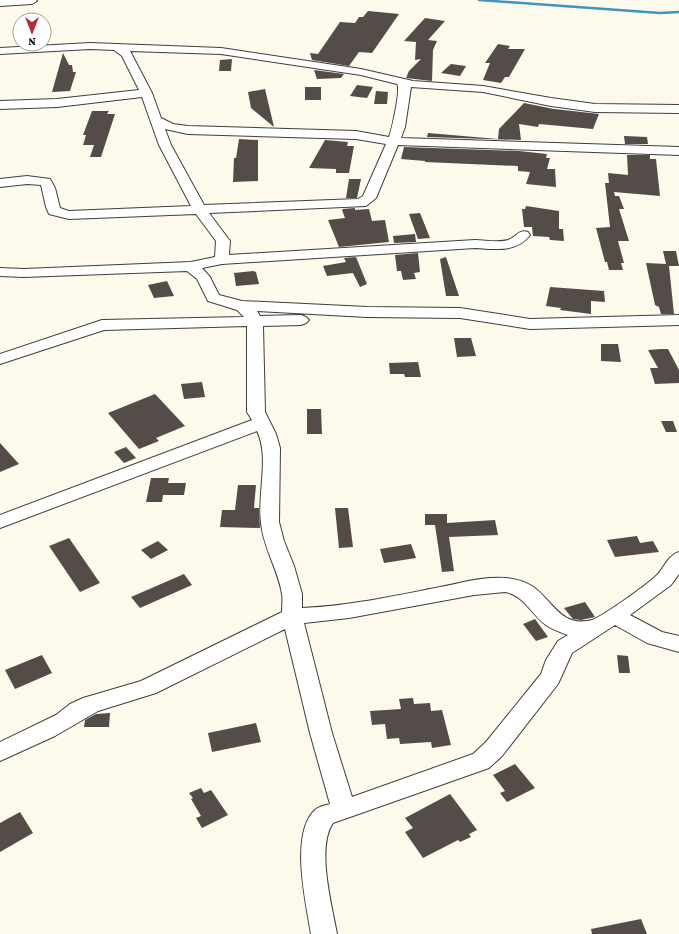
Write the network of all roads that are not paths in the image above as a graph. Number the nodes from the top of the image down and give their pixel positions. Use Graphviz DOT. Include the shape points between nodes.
graph roads {
  1 [pos="32,1"];
  2 [pos="0,3"];
  3 [pos="117,47"];
  4 [pos="139,48"];
  5 [pos="0,51"];
  6 [pos="127,54"];
  7 [pos="403,87"];
  8 [pos="147,97"];
  9 [pos="0,105"];
  10 [pos="679,109"];
  11 [pos="156,120"];
  12 [pos="178,129"];
  13 [pos="161,135"];
  14 [pos="393,141"];
  15 [pos="679,152"];
  16 [pos="0,183"];
  17 [pos="203,214"];
  18 [pos="523,235"];
  19 [pos="222,260"];
  20 [pos="191,266"];
  21 [pos="0,272"];
  22 [pos="242,306"];
  23 [pos="367,312"];
  24 [pos="677,321"];
  25 [pos="255,322"];
  26 [pos="0,359"];
  27 [pos="261,423"];
  28 [pos="0,522"];
  29 [pos="679,559"];
  30 [pos="292,616"];
  31 [pos="608,621"];
  32 [pos="679,644"];
  33 [pos="0,752"];
  34 [pos="344,810"];
  35 [pos="324,934"];
  1 -- 2 [label="street"];
  3 -- 4 [label="street"];
  3 -- 5 [label="street" via="76,46"];
  3 -- 6 [label="street"];
  4 -- 6 [label="street"];
  4 -- 7 [label="street" via="221,51 361,72"];
  6 -- 8 [label="street"];
  7 -- 10 [label="street" via="483,89 595,108"];
  7 -- 14 [label="street" via="399,127"];
  8 -- 9 [label="street"];
  8 -- 11 [label="street"];
  11 -- 12 [label="street"];
  11 -- 13 [label="street"];
  12 -- 13 [label="street"];
  12 -- 14 [label="street" via="356,135"];
  13 -- 17 [label="street"];
  14 -- 15 [label="street"];
  14 -- 17 [label="street" via="366,201 352,204 219,209"];
  16 -- 17 [label="street" via="27,180 45,182 49,186 54,211 69,215"];
  17 -- 19 [label="street" via="223,241"];
  18 -- 19 [label="street" via="516,243 509,245 475,244"];
  19 -- 20 [label="street"];
  20 -- 21 [label="street"];
  20 -- 22 [label="street" via="203,277 213,298"];
  22 -- 23 [label="street"];
  22 -- 25 [label="street"];
  23 -- 24 [label="street" via="460,313 530,324"];
  23 -- 25 [label="street" via="350,316"];
  25 -- 26 [label="street" via="102,325"];
  25 -- 27 [label="street" via="256,406"];
  27 -- 28 [label="street"];
  27 -- 30 [label="street" via="271,448 270,522 292,594"];
  29 -- 31 [label="street" via="664,580"];
  30 -- 31 [label="street" via="319,616 357,611 484,585 507,585 524,590 542,611 555,621 572,628"];
  30 -- 33 [label="street" via="148,686 78,710 64,722"];
  30 -- 34 [label="street" via="321,733"];
  31 -- 32 [label="street"];
  31 -- 34 [label="street" via="565,647 550,678 494,749 481,761"];
  34 -- 35 [label="street" via="325,816 316,828 313,869"];
}
